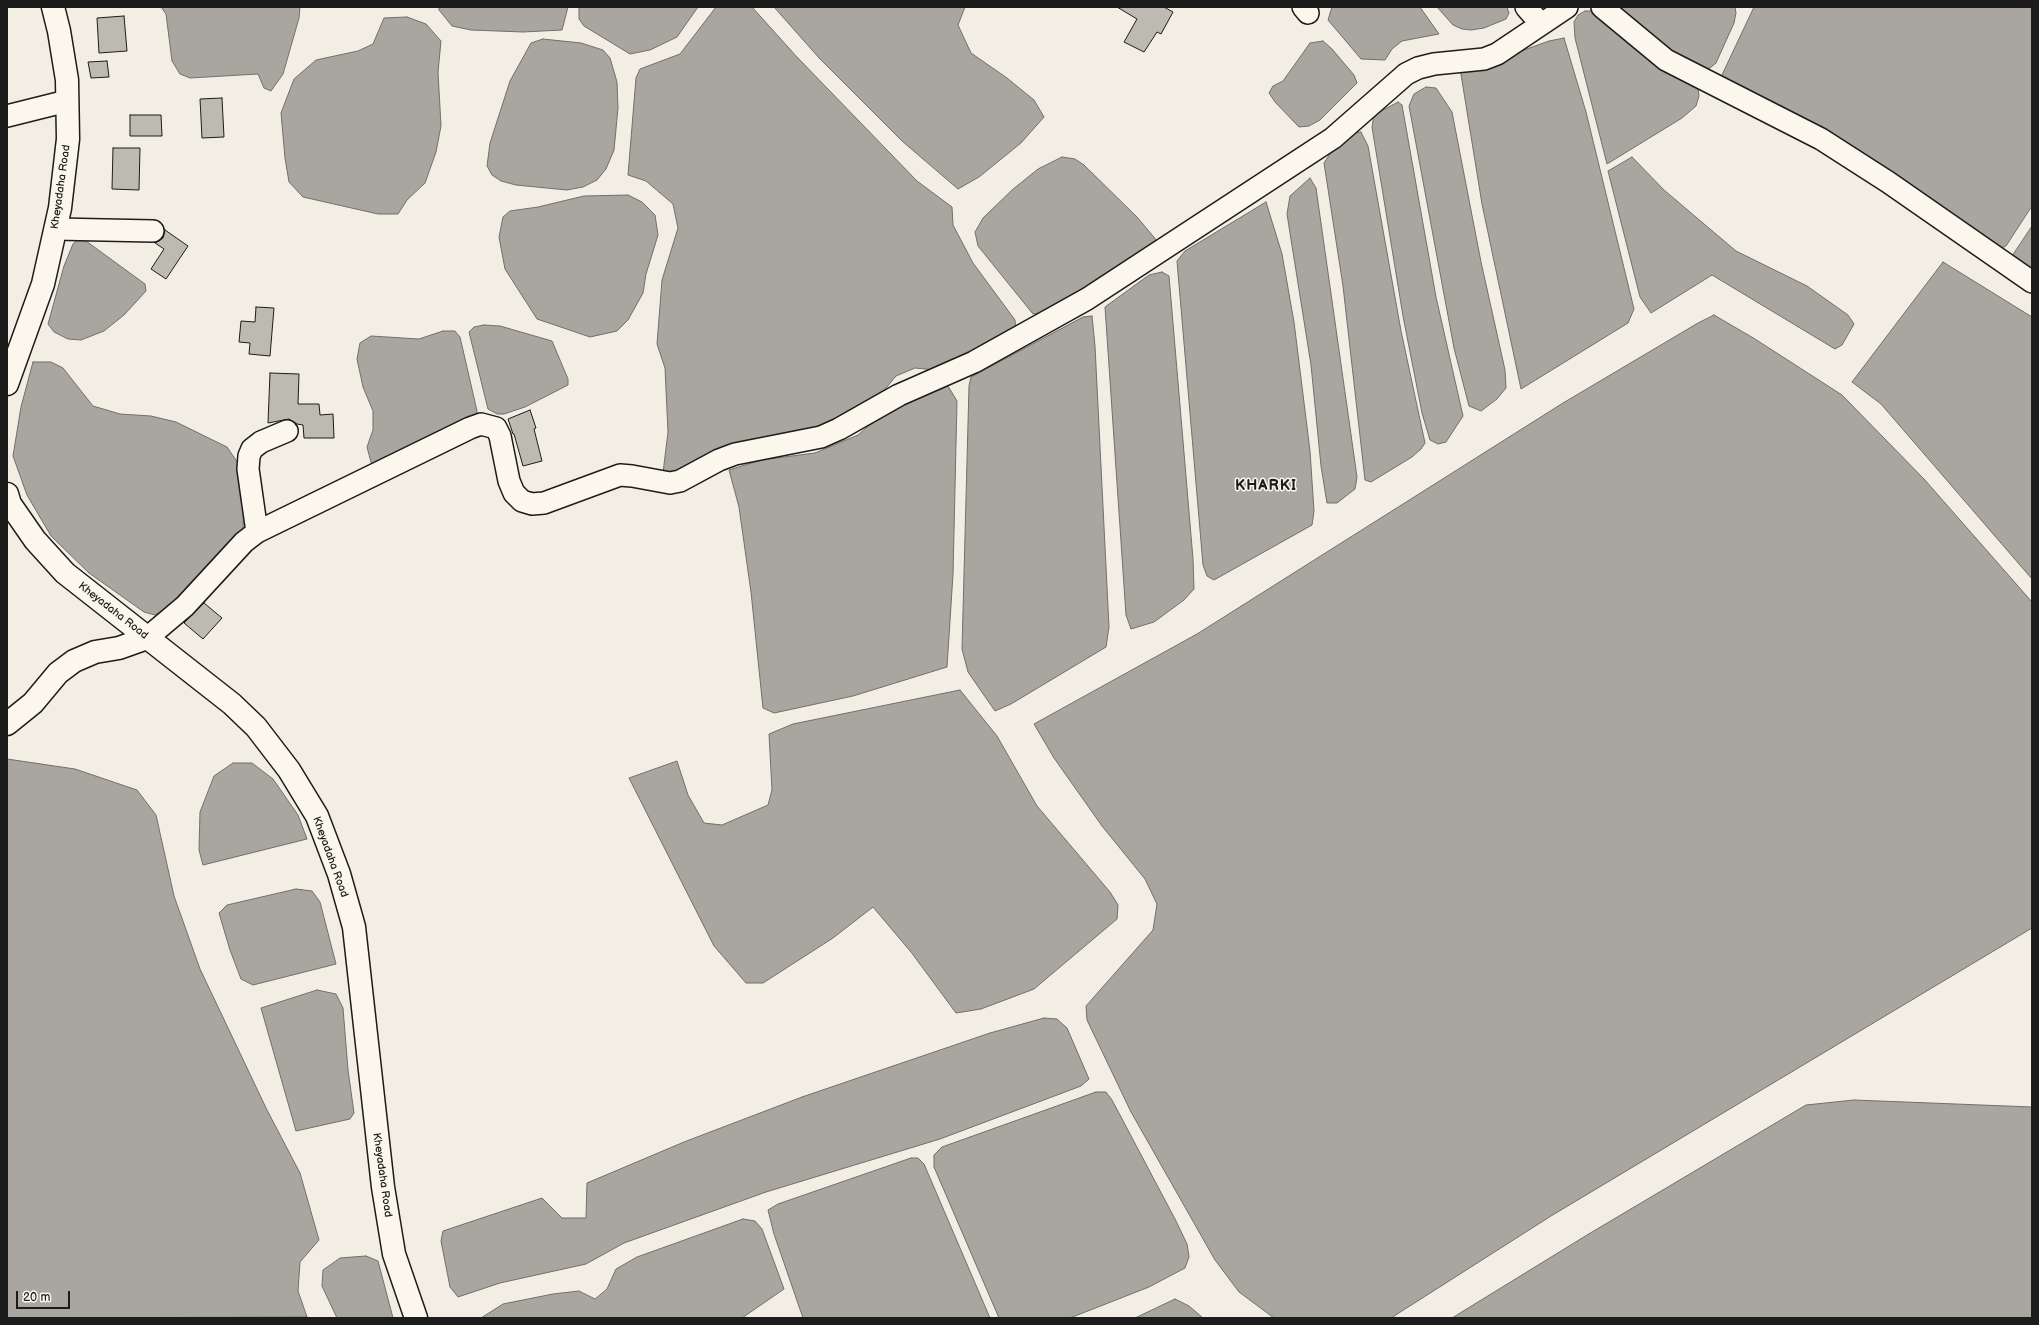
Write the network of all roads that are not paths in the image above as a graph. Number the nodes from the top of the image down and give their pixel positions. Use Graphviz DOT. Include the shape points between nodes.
graph roads {
  1 [pos="53,7"];
  2 [pos="1526,7"];
  3 [pos="1567,7"];
  4 [pos="1602,7"];
  5 [pos="1541,24"];
  6 [pos="67,101"];
  7 [pos="7,116"];
  8 [pos="56,229"];
  9 [pos="153,231"];
  10 [pos="2032,282"];
  11 [pos="7,384"];
  12 [pos="288,431"];
  13 [pos="7,494"];
  14 [pos="257,532"];
  15 [pos="147,638"];
  16 [pos="7,724"];
  17 [pos="416,1318"];
  1 -- 6 [label="main road, Kheyadaha Road" via="67,80"];
  2 -- 5 [label="street"];
  3 -- 5 [label="street"];
  4 -- 10 [label="street" via="1666,60 1821,139"];
  5 -- 14 [label="street" via="1497,54 1484,59 1434,64 1406,74 1333,138 1087,299 974,362 893,398 821,437 735,454 680,481 670,483 620,475 544,503 532,504 522,501 514,493 496,428 481,424"];
  6 -- 7 [label="street"];
  6 -- 8 [label="main road, Kheyadaha Road" via="68,139"];
  8 -- 9 [label="street"];
  8 -- 11 [label="main road, Kheyadaha Road" via="43,284"];
  12 -- 14 [label="street" via="261,442 252,449 249,456 248,469"];
  13 -- 15 [label="main road, Kheyadaha Road" via="10,504 35,540 65,573"];
  14 -- 15 [label="street" via="244,542 185,606"];
  15 -- 16 [label="main road" via="119,648 95,652 74,661 58,673 33,703"];
  15 -- 17 [label="main road, Kheyadaha Road" via="232,704 256,727 289,770 317,816 339,874 354,927 383,1187 394,1254"];
}
